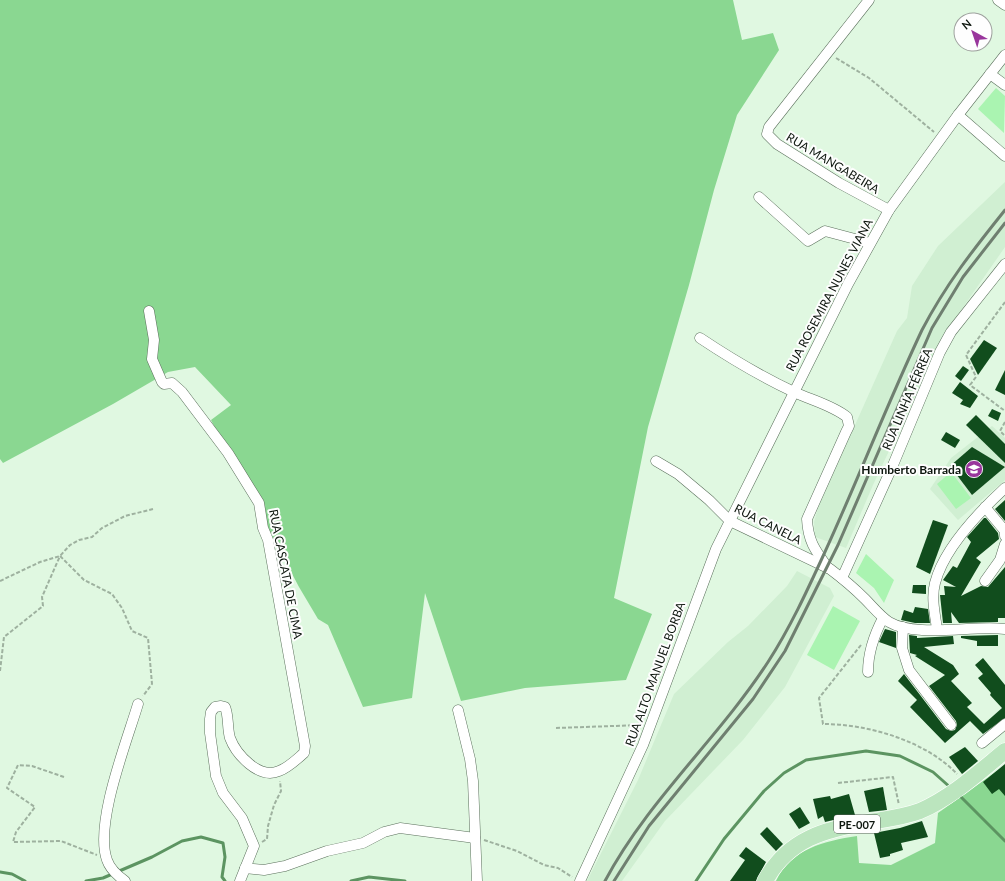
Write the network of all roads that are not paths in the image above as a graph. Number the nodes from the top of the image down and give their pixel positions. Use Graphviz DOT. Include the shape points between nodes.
graph roads {
  1 [pos="869,0"];
  2 [pos="998,0"];
  3 [pos="1005,4"];
  4 [pos="1005,55"];
  5 [pos="990,74"];
  6 [pos="1005,85"];
  7 [pos="958,115"];
  8 [pos="1005,156"];
  9 [pos="759,196"];
  10 [pos="889,210"];
  11 [pos="870,244"];
  12 [pos="1005,264"];
  13 [pos="149,312"];
  14 [pos="700,338"];
  15 [pos="793,392"];
  16 [pos="656,461"];
  17 [pos="1005,488"];
  18 [pos="741,497"];
  19 [pos="985,507"];
  20 [pos="730,521"];
  21 [pos="1005,532"];
  22 [pos="1005,536"];
  23 [pos="1005,544"];
  24 [pos="830,569"];
  25 [pos="842,578"];
  26 [pos="984,581"];
  27 [pos="883,618"];
  28 [pos="903,627"];
  29 [pos="937,629"];
  30 [pos="1005,629"];
  31 [pos="868,672"];
  32 [pos="138,704"];
  33 [pos="458,710"];
  34 [pos="1005,724"];
  35 [pos="951,725"];
  36 [pos="982,743"];
  37 [pos="1005,751"];
  38 [pos="475,838"];
  39 [pos="246,868"];
  40 [pos="122,879"];
  41 [pos="577,879"];
  42 [pos="240,881"];
  43 [pos="477,881"];
  44 [pos="765,881"];
  1 -- 10 [label="street, RUA MANGABEIRA" via="769,127 767,134 777,144 839,183"];
  2 -- 3 [label="street"];
  4 -- 5 [label="street, RUA ROSEMIRA NUNES VIANA"];
  5 -- 6 [label="street"];
  5 -- 7 [label="street, RUA ROSEMIRA NUNES VIANA"];
  7 -- 8 [label="street"];
  7 -- 10 [label="street, RUA ROSEMIRA NUNES VIANA"];
  9 -- 11 [label="street" via="808,241 825,231"];
  10 -- 11 [label="street, RUA ROSEMIRA NUNES VIANA"];
  11 -- 15 [label="street, RUA ROSEMIRA NUNES VIANA"];
  12 -- 25 [label="street, RUA LINHA FÉRREA" via="951,332 940,352"];
  13 -- 39 [label="street, RUA CASCATA DE CIMA" via="154,340 152,359 162,382 172,383 182,392 228,453 259,503 306,746 304,753 279,772 262,772 244,758 230,737 225,707 215,707 212,712 210,733 216,776 224,793 242,818 254,846"];
  14 -- 15 [label="street" via="720,352"];
  15 -- 18 [label="street, RUA ROSEMIRA NUNES VIANA"];
  15 -- 24 [label="street" via="838,411 848,421 846,432 807,519 807,533 813,548"];
  16 -- 20 [label="street, RUA CANELA" via="678,474"];
  17 -- 19 [label="street"];
  18 -- 20 [label="street, RUA ALTO MANUEL BORBA"];
  19 -- 21 [label="street"];
  19 -- 29 [label="street" via="952,548 938,573 933,599"];
  20 -- 24 [label="street, RUA CANELA"];
  20 -- 41 [label="street, RUA ALTO MANUEL BORBA" via="716,549 691,614 652,724"];
  21 -- 22 [label="street"];
  23 -- 26 [label="street" via="1000,560"];
  24 -- 25 [label="street"];
  25 -- 27 [label="street"];
  27 -- 28 [label="street"];
  27 -- 31 [label="street" via="872,642"];
  28 -- 29 [label="street"];
  28 -- 35 [label="street" via="902,648 909,670"];
  29 -- 30 [label="street"];
  32 -- 40 [label="street" via="112,791 104,829 109,864"];
  33 -- 38 [label="street" via="473,780"];
  34 -- 36 [label="street"];
  37 -- 44 [label="main road, PE-007" via="964,785 919,811 831,829 814,835 780,859"];
  38 -- 39 [label="street" via="400,828 285,866 264,870"];
  38 -- 43 [label="street"];
  39 -- 42 [label="street"];
}
